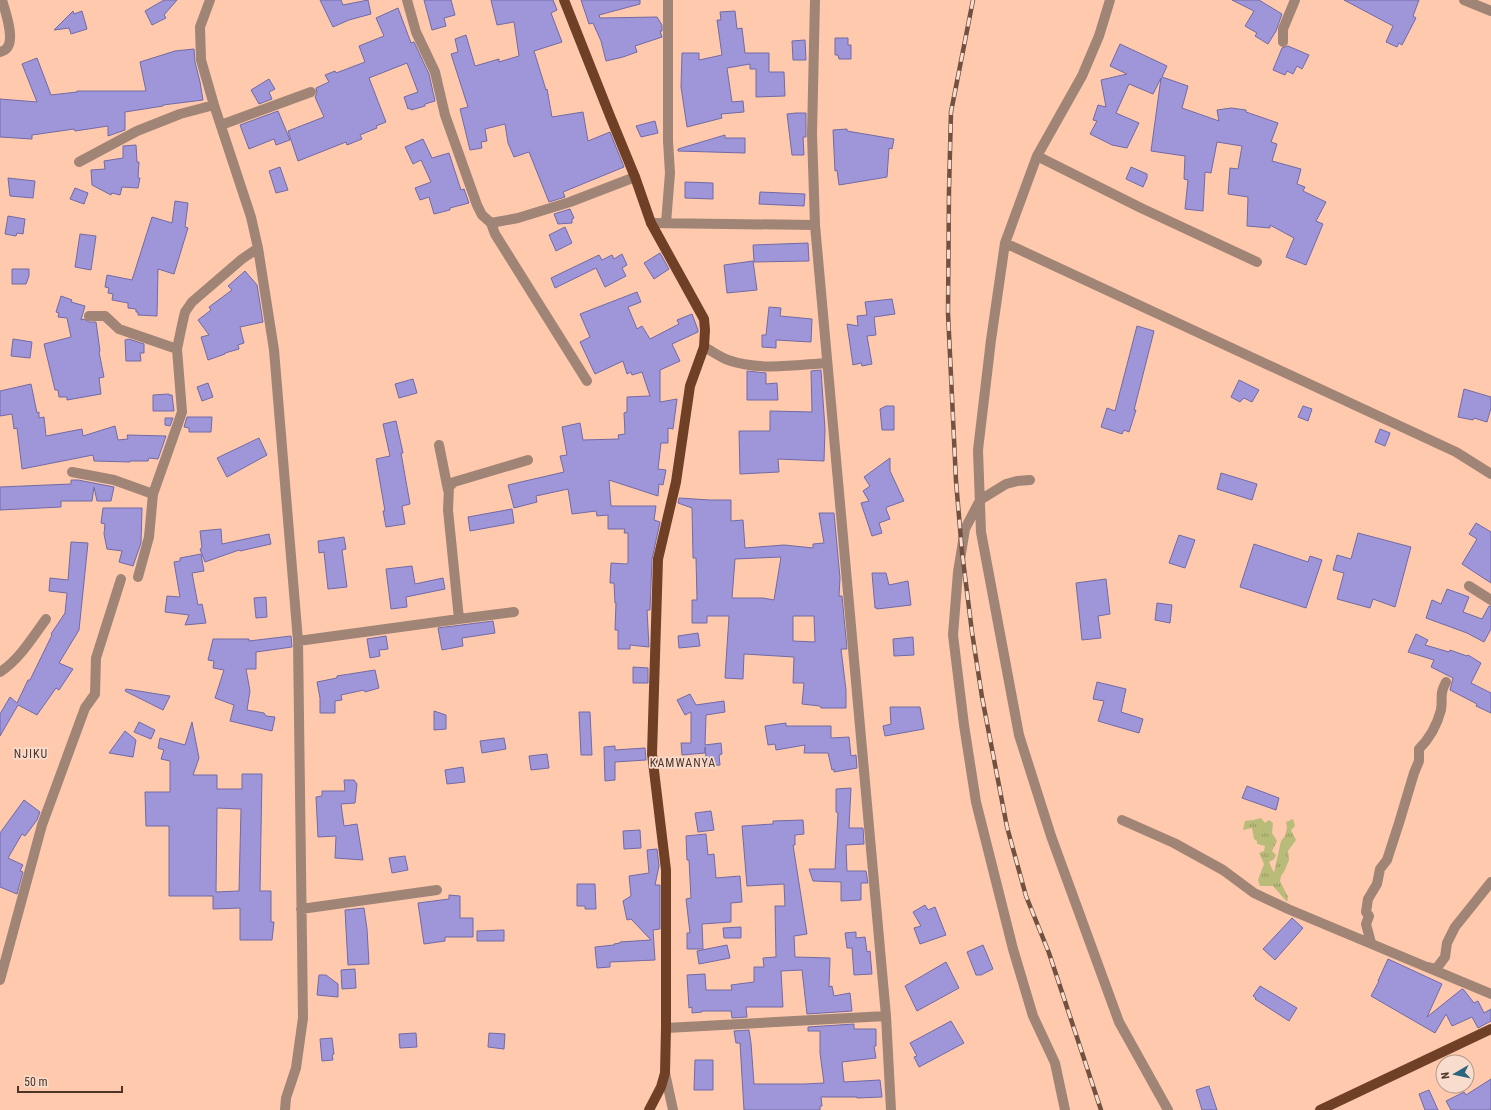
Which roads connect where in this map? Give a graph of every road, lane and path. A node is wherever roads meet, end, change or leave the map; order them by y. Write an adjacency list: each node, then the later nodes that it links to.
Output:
1 (2, 0): 12 (street)
2 (210, 0): 14 (street)
3 (407, 0): 19 (street)
4 (564, 0): 18 (main road)
5 (668, 0): 21 (street)
6 (815, 0): 22 (street)
7 (1110, 0): 16 (street)
8 (1295, 0): 11 (street)
9 (1464, 0): 10 (street)
10 (1491, 11)
11 (1283, 42)
12 (0, 52)
13 (311, 92): 15 (street)
14 (214, 105): 15 (street); 17 (street)
15 (221, 125): 24 (street)
16 (1037, 156): 23 (street); 25 (street)
17 (79, 162)
18 (635, 177): 19 (street); 20 (main road)
19 (491, 222): 30 (street)
20 (652, 223): 21 (street); 27 (main road)
21 (666, 223): 22 (street)
22 (815, 225): 29 (street)
23 (1005, 244): 34 (street); 38 (street)
24 (258, 248): 28 (street); 46 (street)
25 (1257, 262)
26 (89, 316): 28 (street)
27 (704, 347): 29 (street); 58 (main road)
28 (177, 349): 37 (street)
29 (828, 363): 57 (street)
30 (587, 381)
31 (439, 446): 36 (street)
32 (528, 460): 36 (street)
33 (72, 472): 37 (street)
34 (1491, 474)
35 (1030, 480): 38 (street)
36 (448, 490): 45 (street)
37 (153, 494): 39 (street)
38 (980, 500): 65 (street); 66 (street)
39 (138, 577)
40 (121, 579): 55 (street)
41 (1469, 586): 42 (street)
42 (1491, 600)
43 (514, 612): 45 (street)
44 (46, 619): 47 (street)
45 (459, 619): 46 (street)
46 (298, 641): 52 (street)
47 (0, 672)
48 (1446, 682): 53 (street)
49 (1122, 820): 53 (street)
50 (1491, 882): 54 (street)
51 (437, 890): 52 (street)
52 (301, 909): 61 (street)
53 (1371, 943): 54 (street)
54 (1421, 964): 56 (street)
55 (0, 980)
56 (1491, 994)
57 (886, 1016): 58 (street); 64 (street)
58 (666, 1028): 60 (main road)
59 (1491, 1029): 67 (main road)
60 (665, 1073): 62 (main road); 63 (street)
61 (286, 1110)
62 (648, 1110)
63 (673, 1110)
64 (891, 1110)
65 (1065, 1110)
66 (1168, 1110)
67 (1320, 1110)

